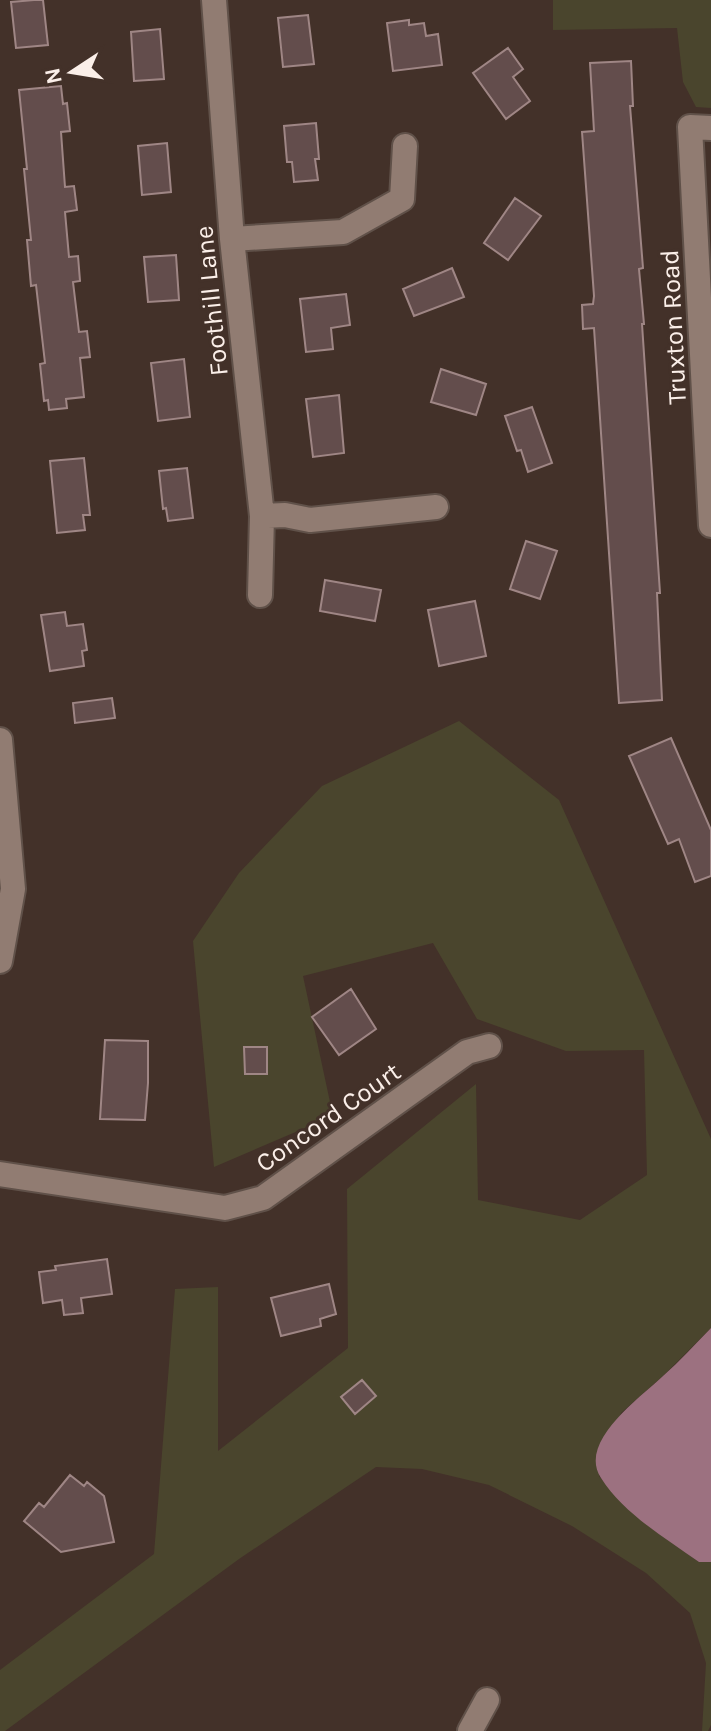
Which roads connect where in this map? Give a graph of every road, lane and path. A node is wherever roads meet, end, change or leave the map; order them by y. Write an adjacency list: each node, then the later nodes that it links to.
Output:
1 (214, 0): 4 (street, Foothill Lane)
2 (701, 127): 7 (street, Truxton Road)
3 (405, 146): 4 (street)
4 (232, 239): 6 (street, Foothill Lane)
5 (436, 507): 6 (street)
6 (262, 516): 8 (street, Foothill Lane)
7 (711, 525)
8 (260, 595)
9 (0, 740): 10 (street)
10 (0, 961)
11 (489, 1046): 12 (street, Concord Court)
12 (0, 1174)
13 (487, 1700): 14 (street)
14 (470, 1731)

